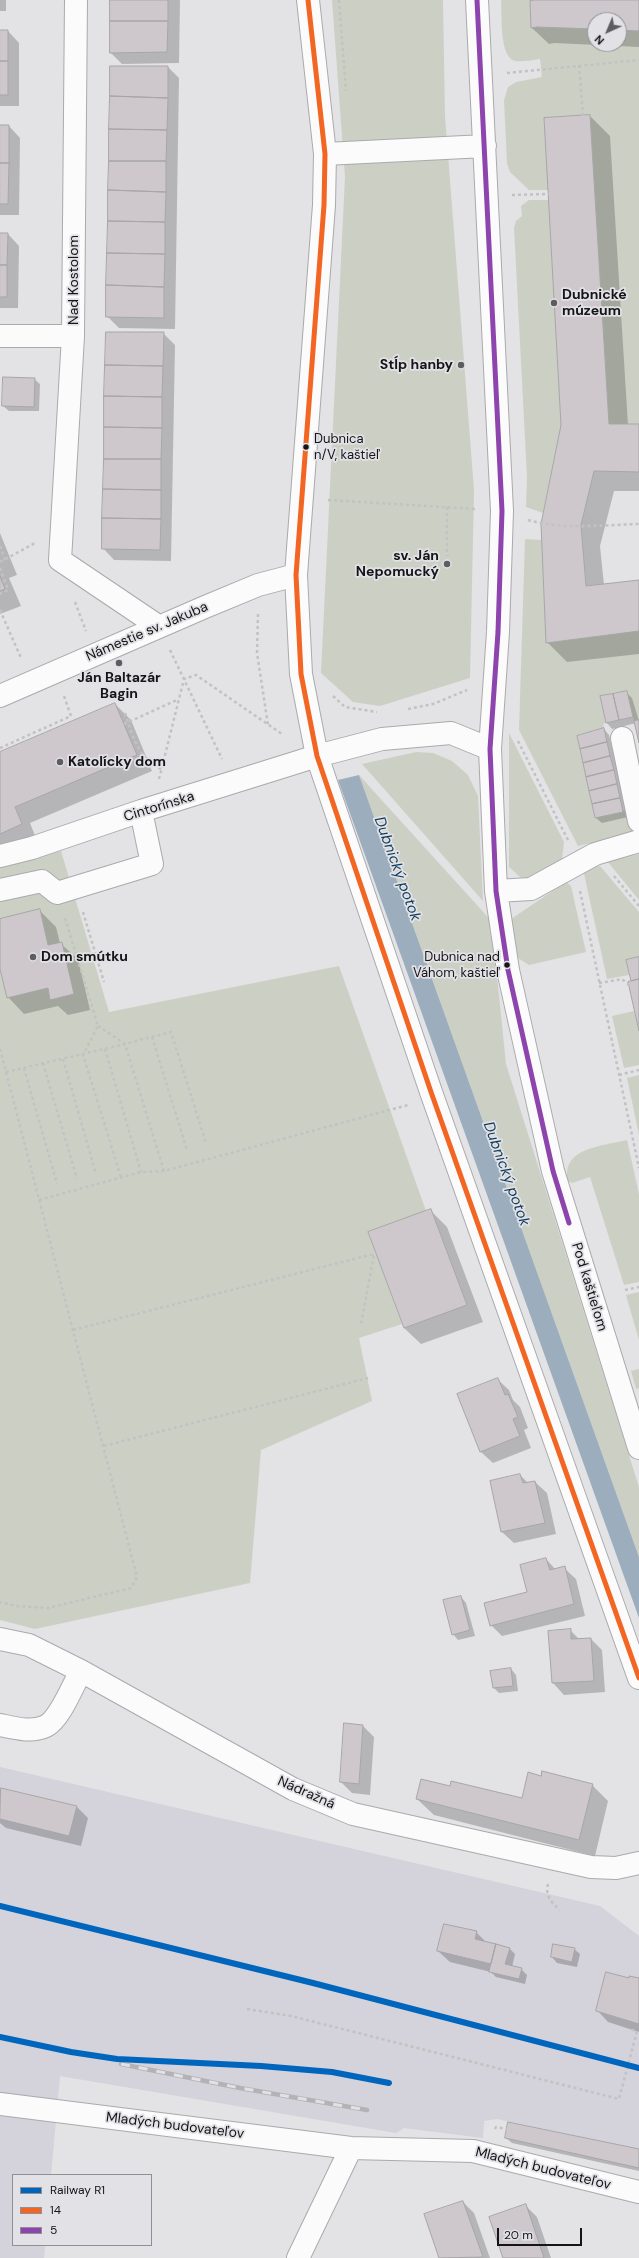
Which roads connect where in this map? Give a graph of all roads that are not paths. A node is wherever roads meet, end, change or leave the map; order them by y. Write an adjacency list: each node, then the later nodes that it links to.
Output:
1 (76, 0): 7 (street, Nad Kostolom)
2 (308, 0): 5 (street)
3 (477, 0): 4 (street)
4 (485, 146): 5 (street); 12 (street)
5 (325, 154): 8 (street)
6 (0, 336): 7 (street, Nad Kostolom)
7 (73, 336): 9 (street, Nad Kostolom)
8 (296, 575): 9 (street, Námestie sv. Jakuba); 13 (street)
9 (158, 626): 10 (street, Námestie sv. Jakuba)
10 (0, 696)
11 (622, 738): 14 (street)
12 (490, 749): 13 (street, Cintorínska); 20 (street, Pod kaštieľom)
13 (318, 756): 15 (street, Cintorínska); 24 (street)
14 (633, 766): 16 (street)
15 (141, 811): 18 (street, Cintorínska); 19 (street)
16 (639, 821)
17 (639, 841): 20 (street)
18 (0, 856)
19 (0, 890)
20 (496, 891): 21 (street, Pod kaštieľom)
21 (639, 1448)
22 (0, 1639): 23 (street, Nádražná)
23 (81, 1671): 25 (street); 26 (street, Nádražná)
24 (639, 1678)
25 (0, 1725)
26 (639, 1863)
27 (0, 2104): 28 (street, Mladých budovateľov)
28 (351, 2148): 29 (street, Mladých budovateľov); 30 (street)
29 (639, 2192)
30 (298, 2258)

